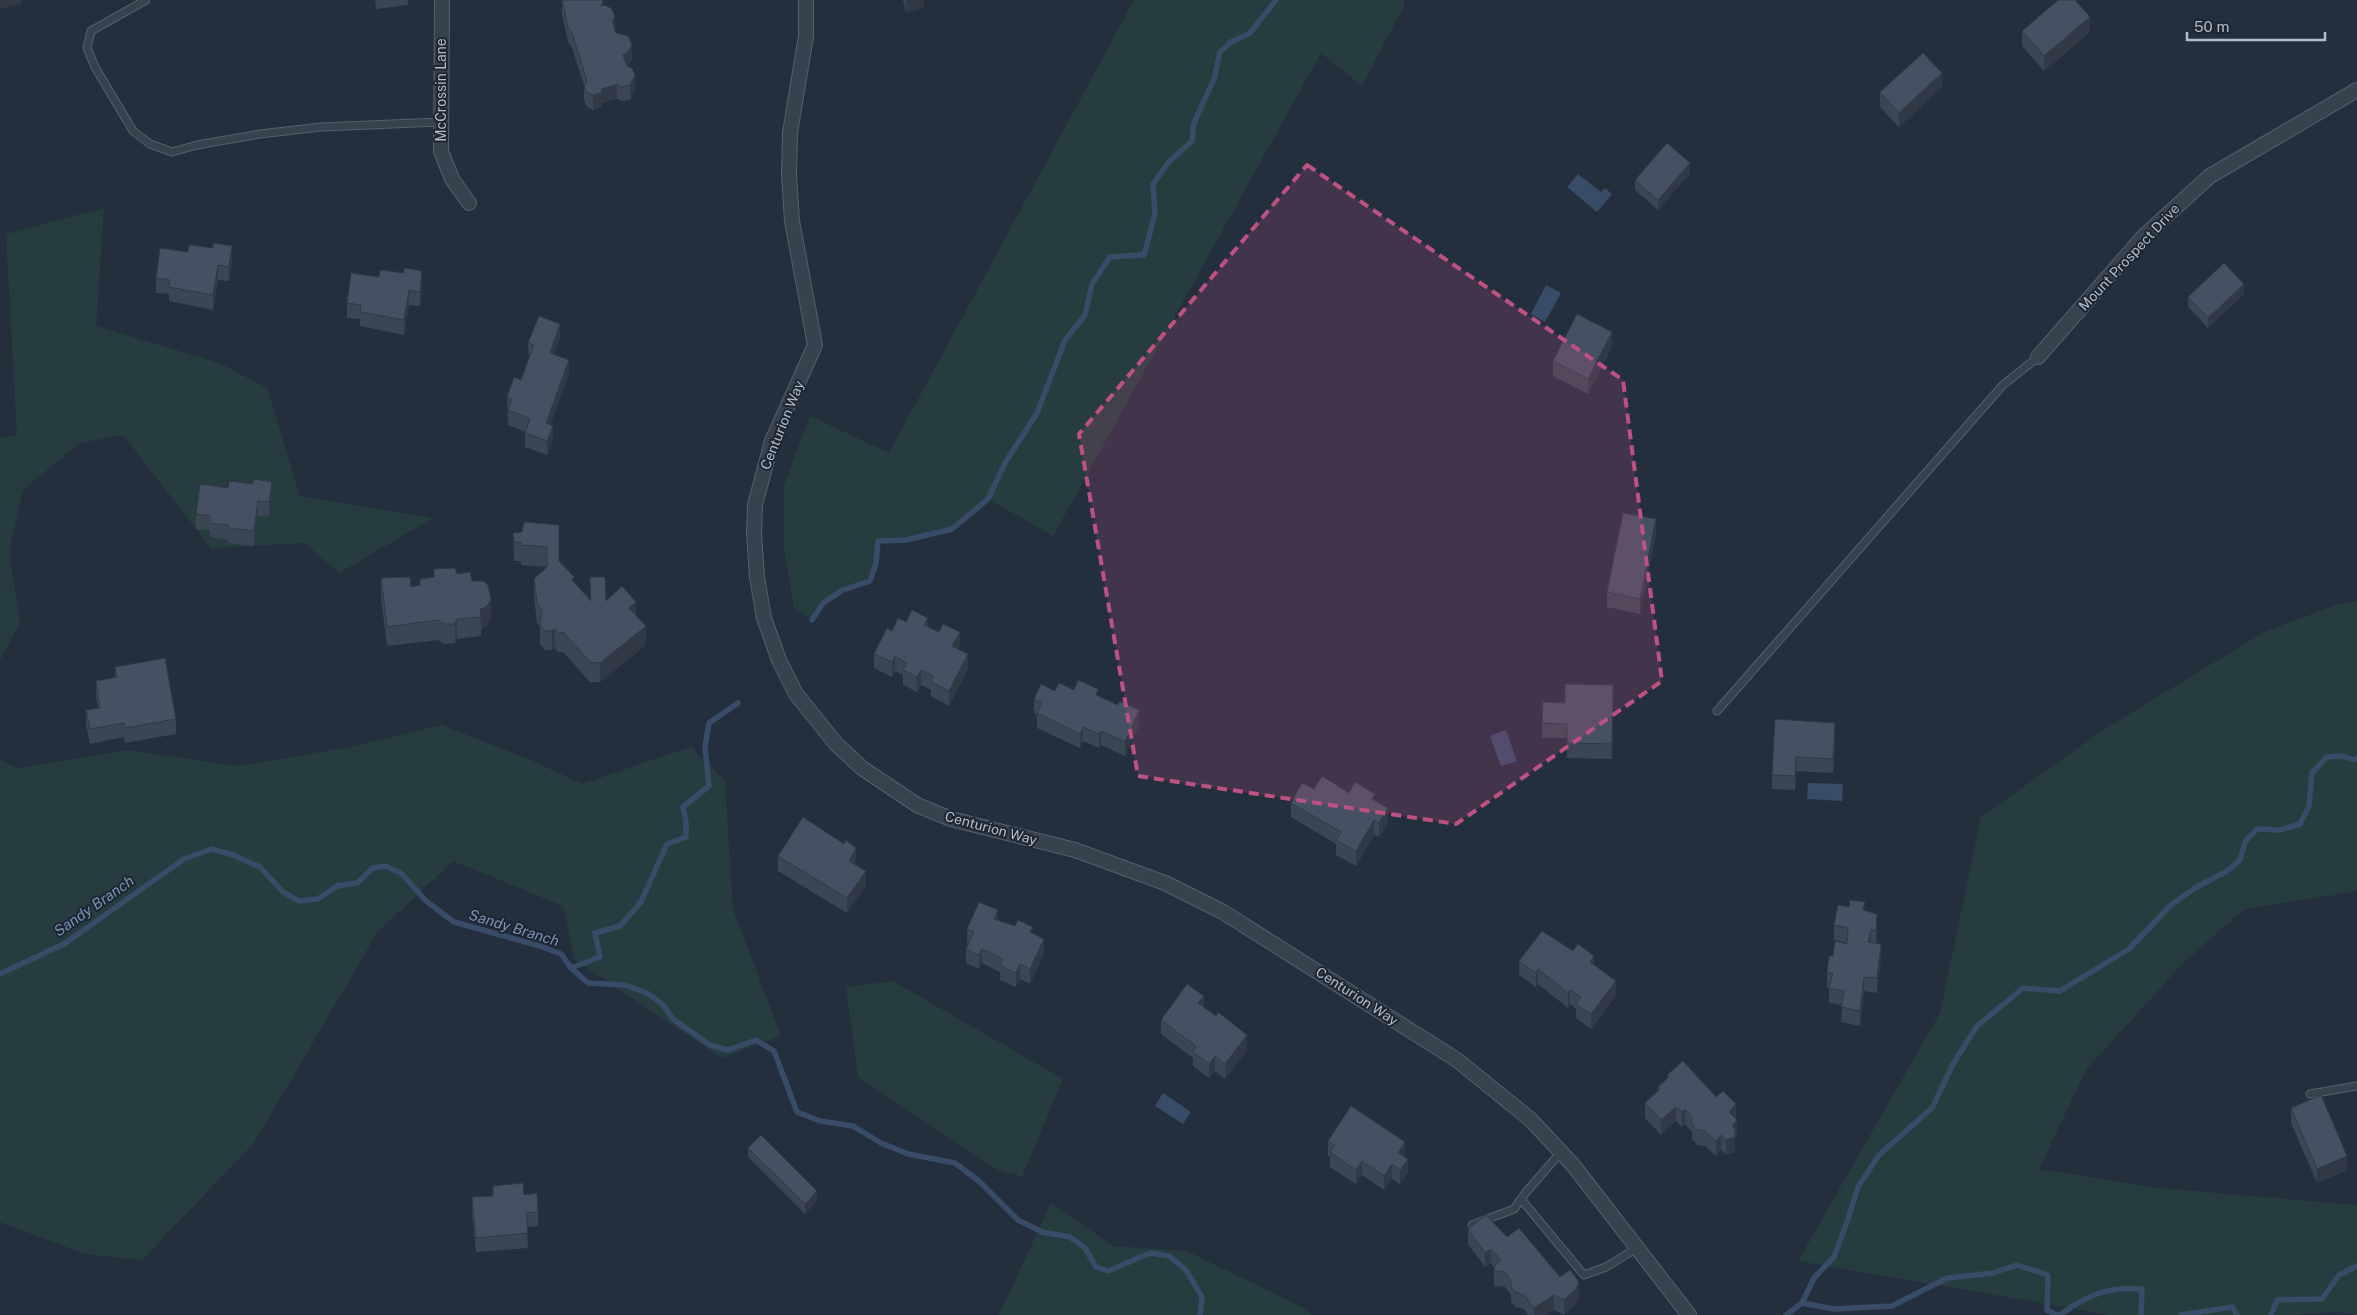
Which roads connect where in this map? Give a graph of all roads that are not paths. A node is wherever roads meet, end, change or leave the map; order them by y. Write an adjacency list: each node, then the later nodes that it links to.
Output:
1 (146, 0): 5 (lane)
2 (442, 0): 5 (street, McCrossin Lane)
3 (806, 0): 11 (street, Centurion Way)
4 (2357, 90): 7 (street, Mount Prospect Drive)
5 (440, 122): 6 (street, McCrossin Lane)
6 (469, 203)
7 (2038, 357): 8 (lane)
8 (1717, 711)
9 (2357, 1086): 10 (lane)
10 (2310, 1094)
11 (1561, 1152): 12 (lane); 14 (street, Centurion Way)
12 (1521, 1199): 13 (lane); 14 (lane)
13 (1472, 1225)
14 (1637, 1248): 15 (street, Centurion Way)
15 (1689, 1315)

